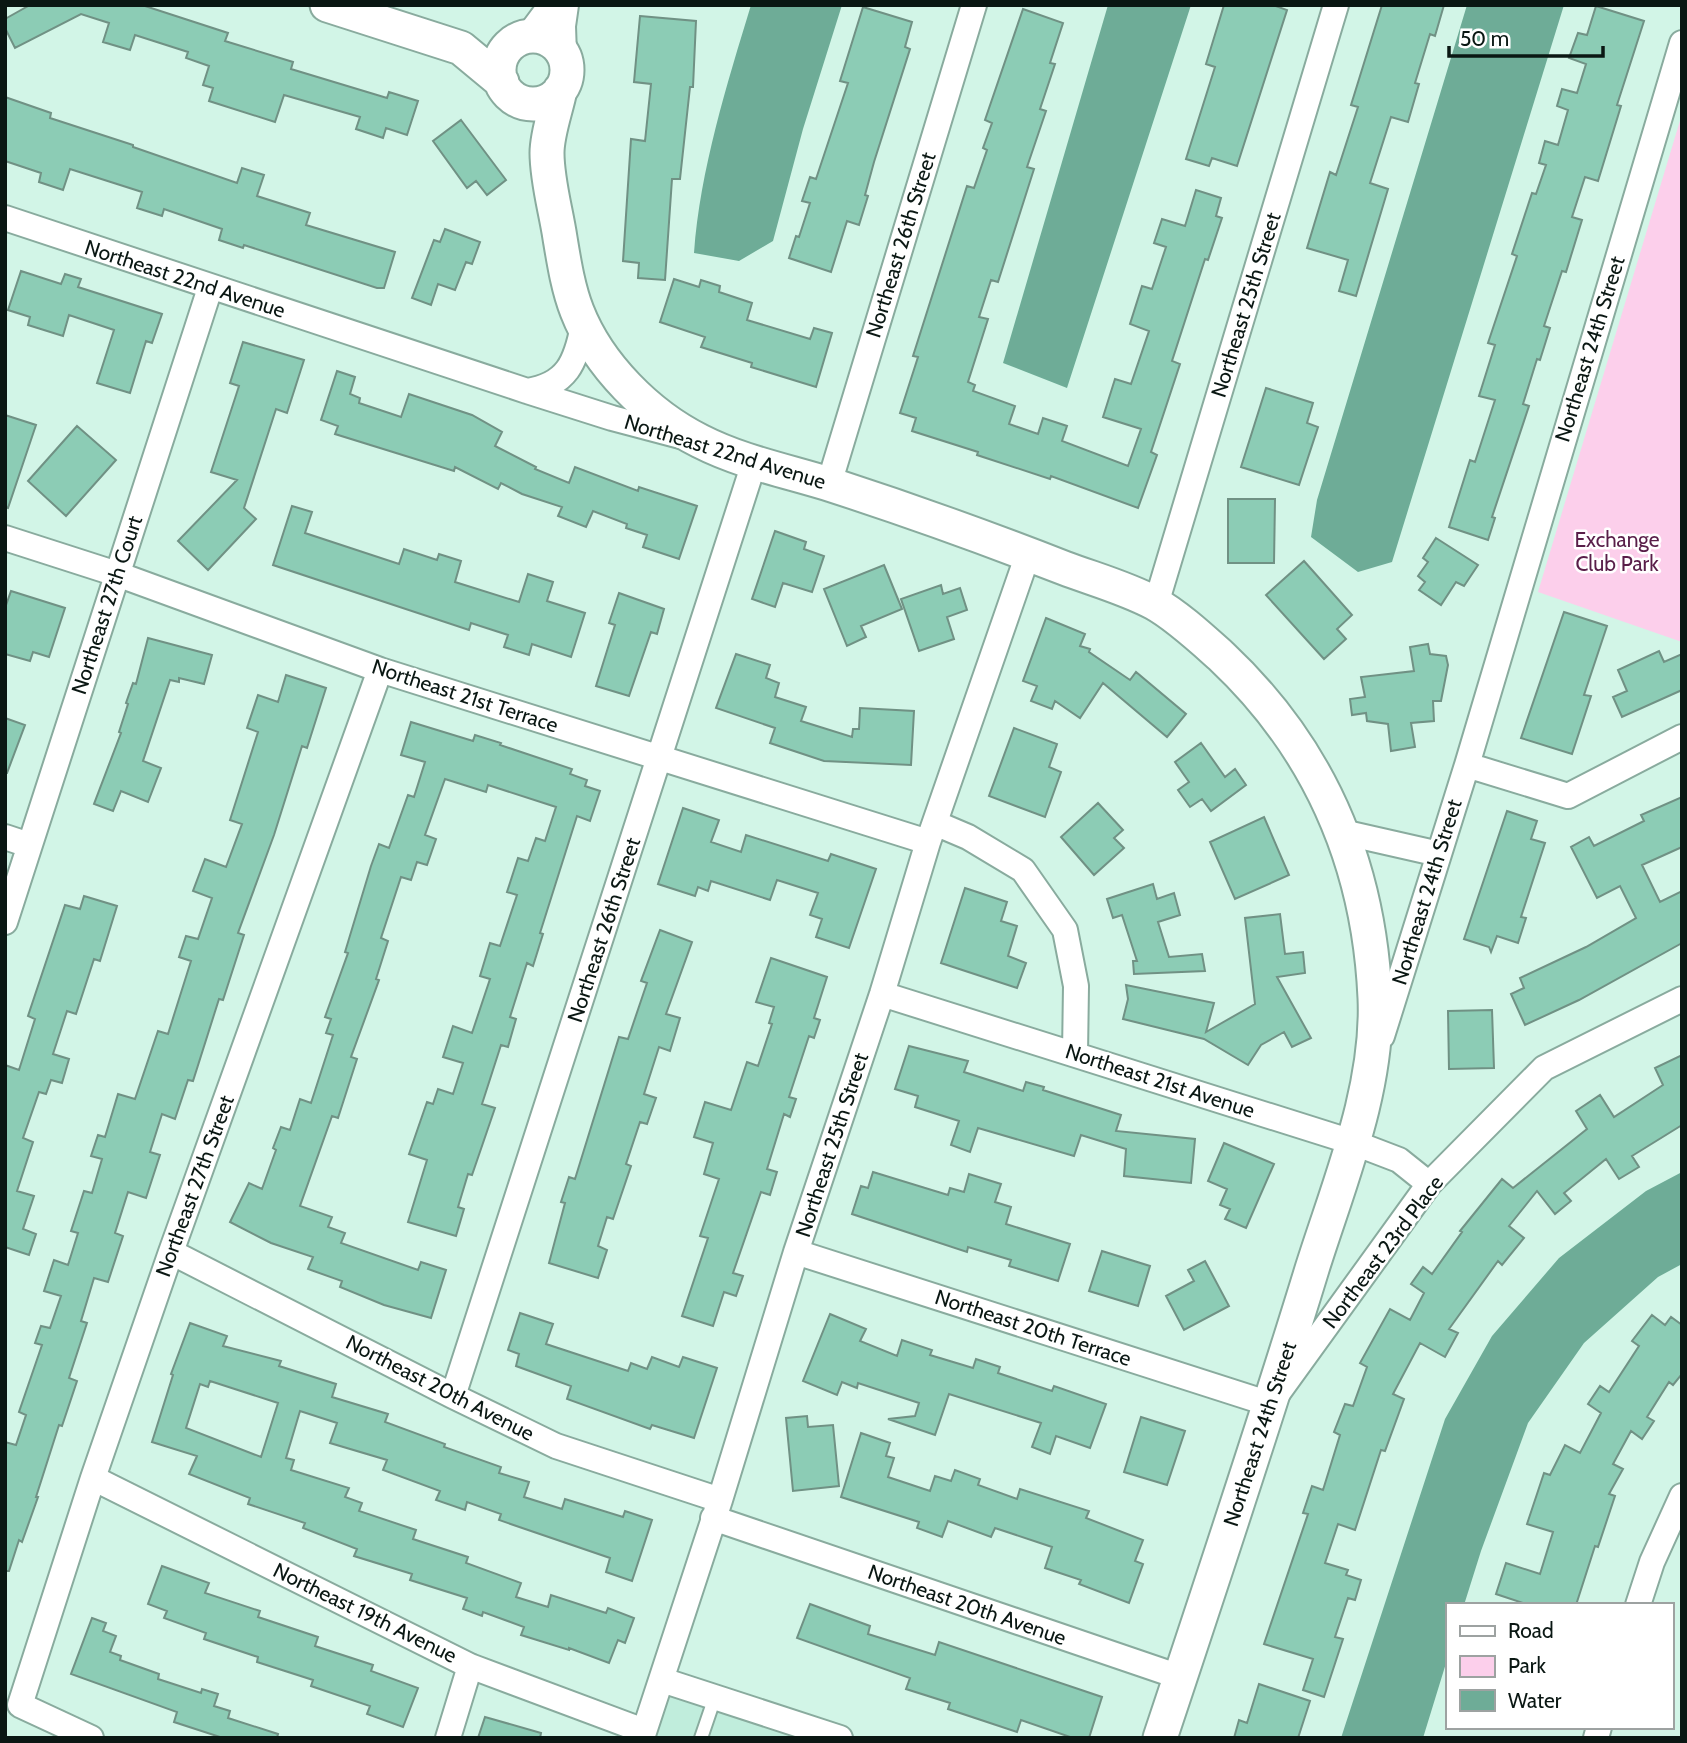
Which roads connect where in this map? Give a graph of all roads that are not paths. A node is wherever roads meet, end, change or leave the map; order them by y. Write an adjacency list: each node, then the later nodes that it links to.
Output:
1 (327, 5): 8 (street)
2 (551, 5): 6 (street)
3 (566, 5): 9 (street)
4 (974, 5): 19 (street, Northeast 26th Street)
5 (1336, 5): 23 (street, Northeast 25th Street)
6 (521, 39): 8 (street); 9 (street); 11 (street)
7 (1682, 43): 27 (street, Northeast 24th Street)
8 (461, 48): 11 (street)
9 (564, 55): 10 (street)
10 (560, 90): 11 (street); 12 (street)
11 (509, 91): 12 (street)
12 (547, 151): 15 (street)
13 (5, 218): 14 (street, Northeast 22nd Avenue)
14 (210, 288): 16 (street, Northeast 22nd Avenue); 22 (street, Northeast 27th Court)
15 (583, 326): 16 (street); 17 (street)
16 (527, 391): 17 (street, Northeast 22nd Avenue)
17 (698, 440): 18 (street, Northeast 22nd Avenue)
18 (754, 463): 19 (street, Northeast 22nd Avenue); 26 (street, Northeast 26th Street)
19 (830, 484): 21 (street, Northeast 22nd Avenue)
20 (5, 538): 22 (street, Northeast 21st Terrace)
21 (1028, 554): 23 (street, Northeast 22nd Avenue); 29 (street, Northeast 25th Street)
22 (117, 574): 24 (street, Northeast 21st Terrace); 31 (street, Northeast 27th Court)
23 (1156, 604): 28 (street, Northeast 22nd Avenue)
24 (380, 670): 26 (street, Northeast 21st Terrace); 40 (street, Northeast 27th Street)
25 (1682, 737): 27 (street)
26 (660, 757): 29 (street, Northeast 21st Terrace); 42 (street, Northeast 26th Street)
27 (1467, 765): 32 (street, Northeast 24th Street)
28 (1342, 832): 32 (street); 37 (street, Northeast 22nd Avenue)
29 (931, 833): 34 (street, Northeast 25th Street); 36 (street, Northeast 21st Terrace)
30 (5, 836): 31 (street)
31 (29, 845): 33 (street, Northeast 27th Court)
32 (1439, 855): 37 (street, Northeast 24th Street)
33 (5, 922)
34 (882, 994): 36 (street, Northeast 21st Avenue); 41 (street, Northeast 25th Street)
35 (1682, 999): 39 (street, Northeast 23rd Place)
36 (1075, 1054): 38 (street, Northeast 21st Avenue)
37 (1366, 1094): 38 (street, Northeast 24th Street)
38 (1352, 1142): 39 (street, Northeast 21st Avenue); 43 (street, Northeast 24th Street)
39 (1429, 1184): 43 (street, Northeast 23rd Place)
40 (172, 1251): 42 (street, Northeast 20th Avenue); 44 (street, Northeast 27th Street)
41 (796, 1252): 43 (street, Northeast 20th Terrace); 46 (street, Northeast 25th Street)
42 (453, 1396): 46 (street, Northeast 20th Avenue)
43 (1270, 1404): 49 (street, Northeast 24th Street)
44 (93, 1478): 48 (street, Northeast 19th Avenue); 53 (street, Northeast 27th Street)
45 (1682, 1496): 47 (street)
46 (717, 1509): 49 (street, Northeast 20th Avenue); 50 (street, Northeast 25th Street)
47 (1639, 1603)
48 (470, 1666): 52 (street, Northeast 19th Avenue); 54 (street)
49 (1180, 1677): 57 (street, Northeast 24th Street)
50 (662, 1680): 51 (street); 52 (street, Northeast 25th Street)
51 (715, 1697): 55 (lane); 56 (street)
52 (643, 1735)
53 (92, 1738)
54 (448, 1738)
55 (701, 1738)
56 (840, 1738)
57 (1160, 1738)

